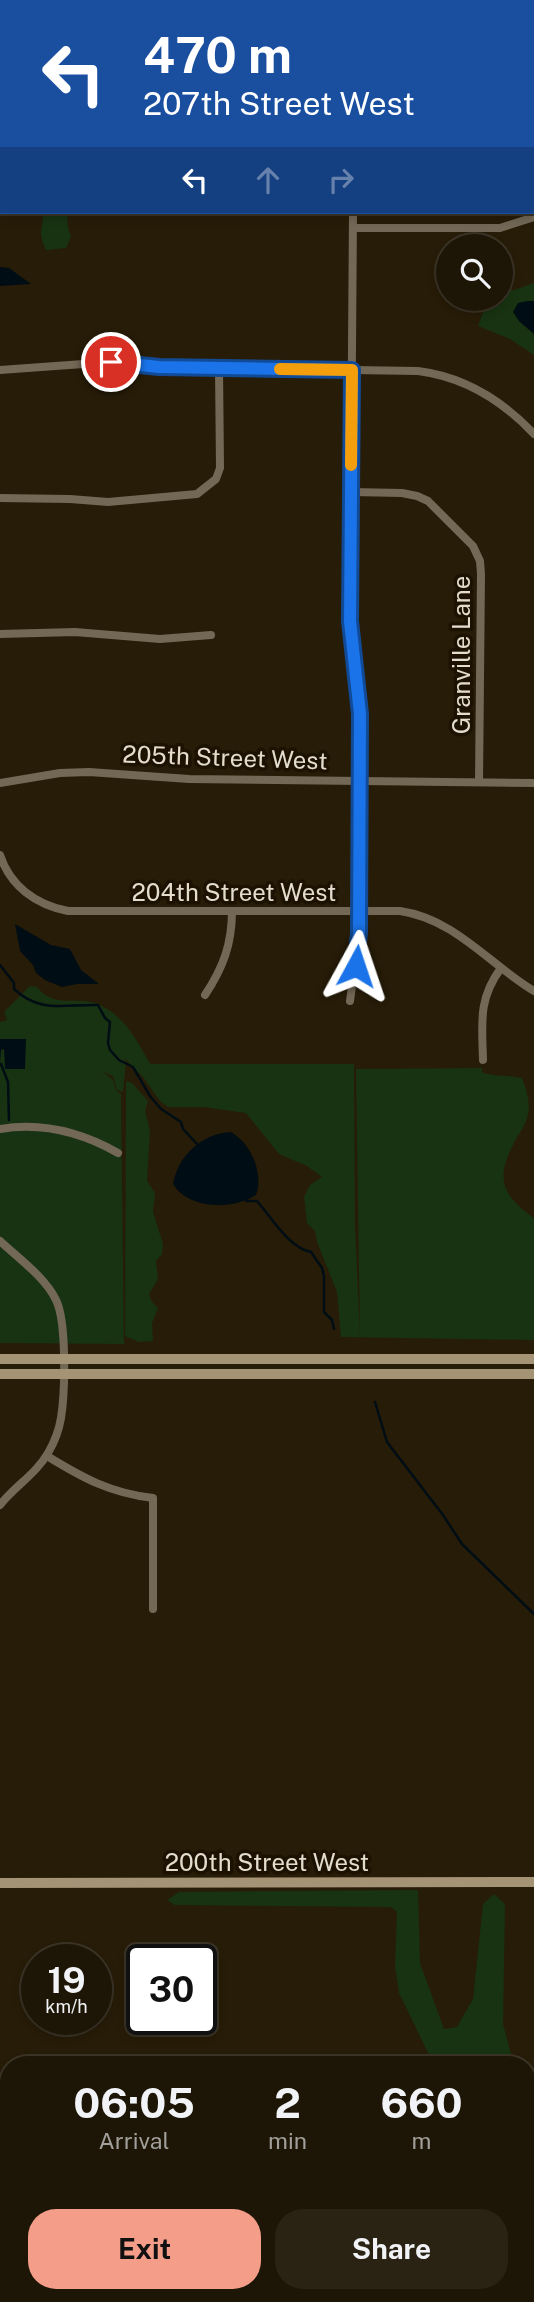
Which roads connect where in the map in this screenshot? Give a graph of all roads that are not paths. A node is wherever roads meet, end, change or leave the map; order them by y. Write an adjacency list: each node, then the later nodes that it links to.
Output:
1 (0, 88): 2 (street)
2 (0, 115)
3 (353, 214): 5 (street)
4 (534, 217): 5 (street)
5 (354, 228): 8 (street)
6 (219, 368): 7 (street); 8 (street); 11 (street)
7 (0, 370)
8 (352, 370): 9 (street); 10 (street)
9 (534, 434)
10 (351, 492): 14 (street); 15 (street, Granville Lane)
11 (0, 498)
12 (0, 634): 13 (street)
13 (211, 635)
14 (360, 780): 15 (street, 205th Street West); 16 (street, 205th Street West); 20 (street)
15 (479, 782): 17 (street, 205th Street West)
16 (0, 783)
17 (534, 783)
18 (0, 855): 19 (street, 204th Street West)
19 (232, 911): 20 (street, 204th Street West); 23 (street)
20 (359, 911): 21 (street, 204th Street West); 24 (street)
21 (501, 968): 22 (street, 204th Street West); 25 (street)
22 (534, 991)
23 (205, 995)
24 (350, 1001)
25 (483, 1060)
26 (0, 1129): 27 (street)
27 (118, 1153)
28 (0, 1241): 30 (street)
29 (0, 1359): 30 (main road)
30 (62, 1359): 31 (main road); 33 (street)
31 (534, 1359)
32 (0, 1374): 33 (main road)
33 (62, 1374): 34 (main road); 35 (street)
34 (534, 1374)
35 (47, 1456): 36 (street); 37 (street)
36 (0, 1505)
37 (153, 1609)
38 (534, 1882): 39 (main road, 200th Street West)
39 (0, 1883)

